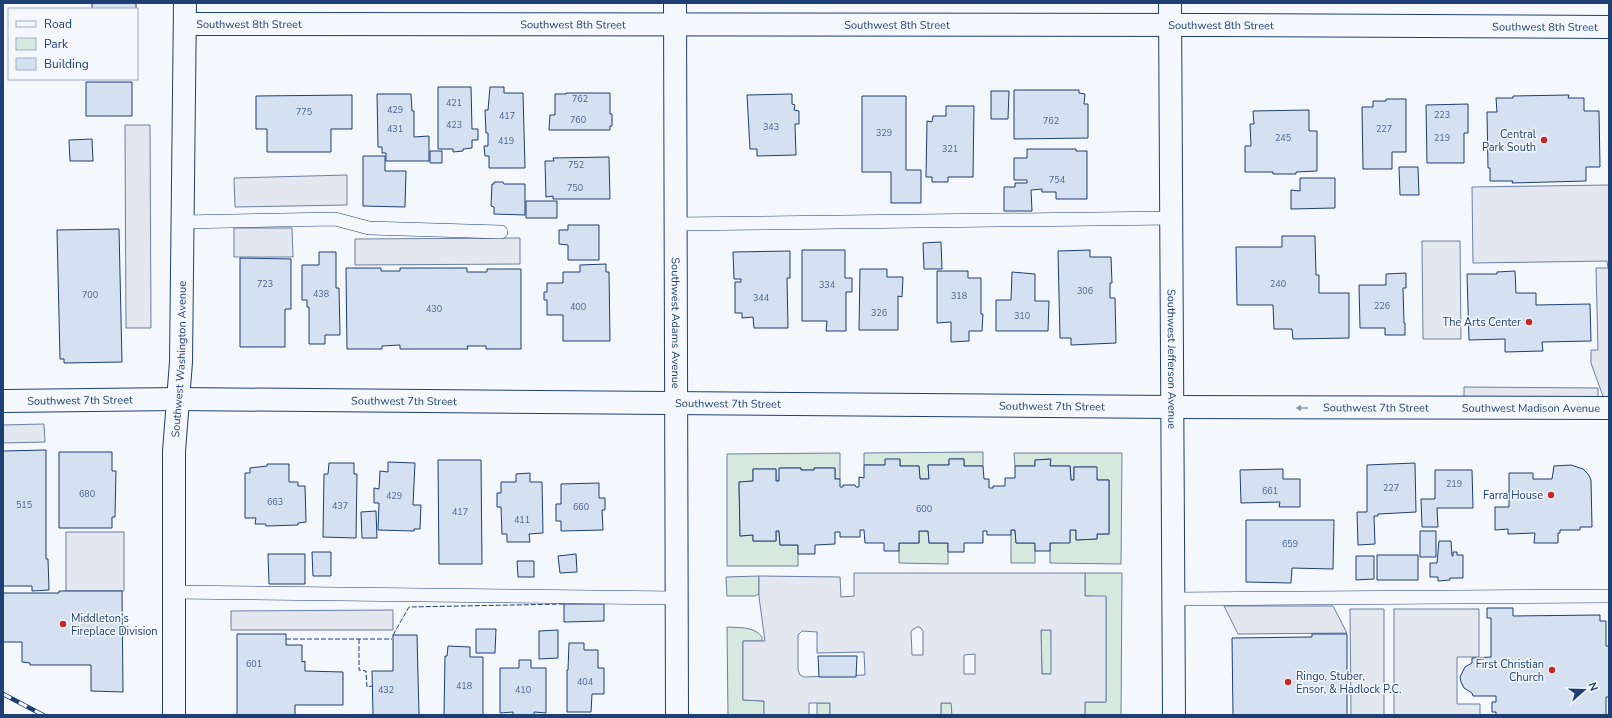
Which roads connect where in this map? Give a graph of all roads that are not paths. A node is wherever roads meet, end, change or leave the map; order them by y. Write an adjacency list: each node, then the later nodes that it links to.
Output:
1 (185, 3): 4 (street, Southwest Washington Avenue)
2 (675, 3): 5 (street, Southwest Adams Avenue)
3 (1170, 3): 6 (street, Southwest Jefferson Avenue)
4 (185, 24): 5 (street, Southwest 8th Street); 9 (street, Southwest Washington Avenue)
5 (675, 24): 6 (street, Southwest 8th Street); 10 (street, Southwest Adams Avenue)
6 (1170, 25): 7 (street, Southwest 8th Street); 8 (street, Southwest Jefferson Avenue)
7 (1609, 27)
8 (1171, 218): 10 (lane); 15 (street, Southwest Jefferson Avenue)
9 (182, 222): 11 (lane); 12 (street, Southwest Washington Avenue)
10 (676, 224): 14 (street, Southwest Adams Avenue)
11 (500, 232)
12 (178, 399): 13 (street, Southwest 7th Street); 14 (street, Southwest 7th Street); 18 (street, Southwest Washington Avenue)
13 (3, 401)
14 (676, 403): 15 (street, Southwest 7th Street); 20 (street, Southwest Adams Avenue)
15 (1172, 407): 16 (street, Southwest 7th Street, one-way to 15); 21 (street, Southwest Jefferson Avenue)
16 (1453, 408): 17 (street, Southwest Madison Avenue)
17 (1609, 408)
18 (174, 592): 20 (lane); 22 (street, Southwest Washington Avenue)
19 (1609, 596): 21 (lane)
20 (676, 598): 23 (street, Southwest Adams Avenue)
21 (1173, 599): 24 (street, Southwest Jefferson Avenue)
22 (174, 715)
23 (677, 715)
24 (1174, 715)

